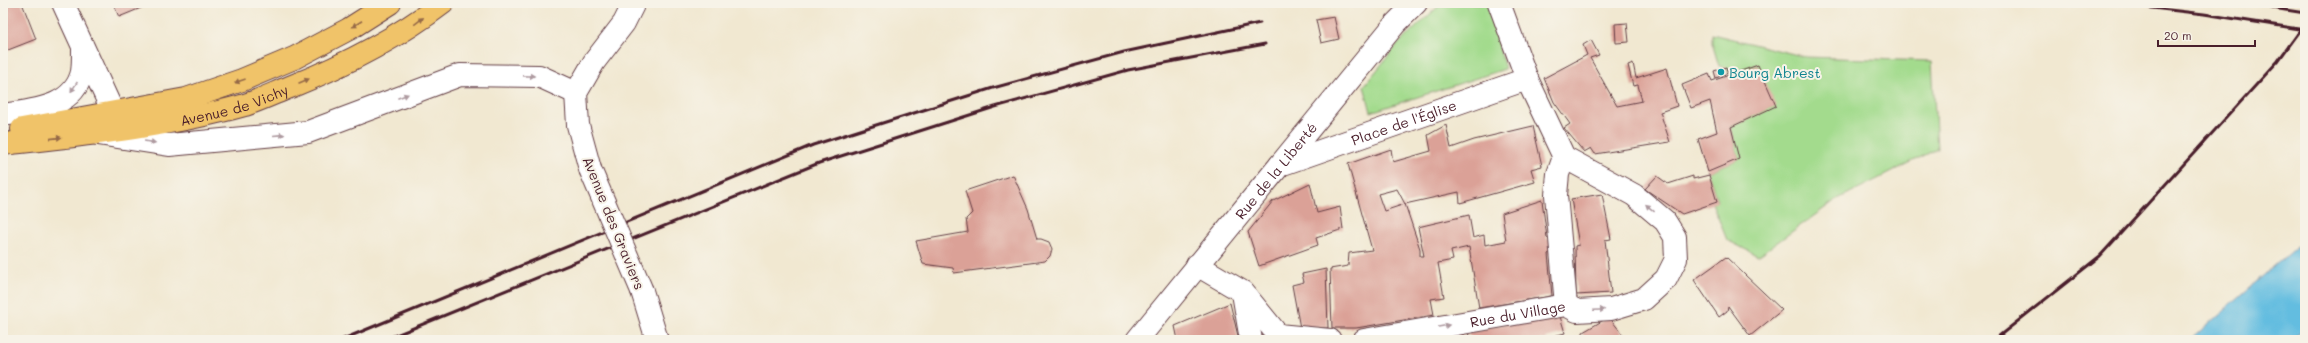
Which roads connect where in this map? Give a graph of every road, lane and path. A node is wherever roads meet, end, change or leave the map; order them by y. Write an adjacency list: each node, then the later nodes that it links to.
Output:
1 (64, 3): 9 (street)
2 (390, 3): 12 (main road, Avenue de Vichy, one-way to 12)
3 (443, 3): 15 (main road, Avenue de Vichy, one-way to 3)
4 (634, 3): 8 (street)
5 (649, 3): 8 (street)
6 (1416, 3): 18 (street, Rue de la Liberté)
7 (1499, 3): 10 (street)
8 (624, 23): 11 (street)
9 (83, 50): 12 (street); 13 (street, one-way to 13)
10 (1527, 79): 17 (street); 18 (street, Place de l'Église)
11 (576, 94): 15 (street, one-way to 11); 22 (street, Avenue des Graviers, bridge)
12 (113, 112): 14 (main road, Avenue de Vichy); 15 (street)
13 (3, 115)
14 (3, 132)
15 (98, 134): 16 (main road, Avenue de Vichy, one-way to 15)
16 (3, 144)
17 (1564, 157): 21 (street); 21 (street, Rue du Village, one-way to 17)
18 (1280, 165): 19 (street, Rue de la Liberté)
19 (1197, 265): 20 (street); 23 (street, Rue de la Liberté)
20 (1243, 292): 24 (street); 25 (street)
21 (1566, 305): 26 (street, Rue du Village, one-way to 21)
22 (657, 340)
23 (1137, 340)
24 (1251, 340)
25 (1330, 340)
26 (1364, 340)

